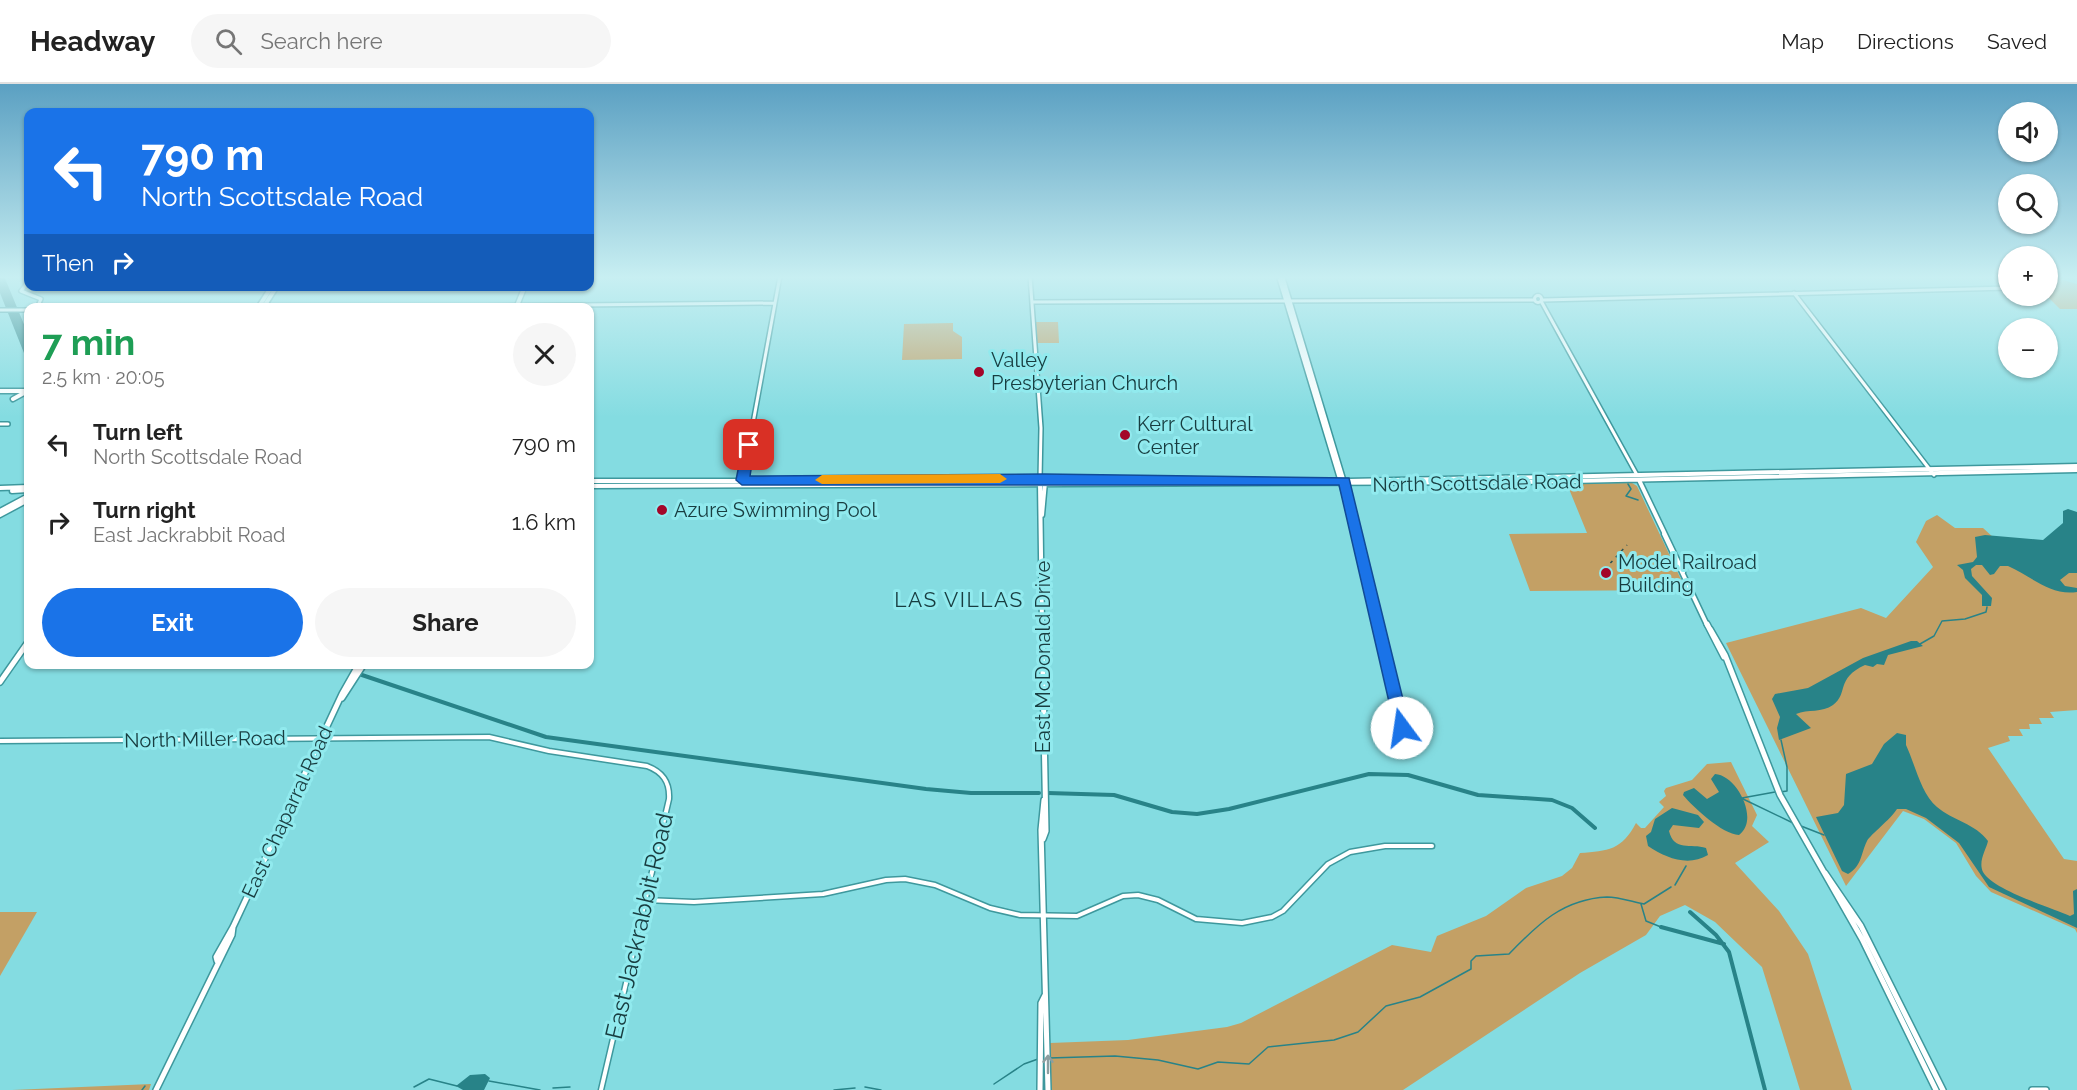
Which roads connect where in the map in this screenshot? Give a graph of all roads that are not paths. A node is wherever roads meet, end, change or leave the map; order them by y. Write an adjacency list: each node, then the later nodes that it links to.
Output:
1 (771, 323): 28 (street)
2 (1032, 323): 23 (street, East McDonald Drive)
3 (1294, 323): 29 (main road)
4 (1553, 323): 20 (street)
5 (1817, 323): 16 (street)
6 (8, 385): 7 (main road)
7 (0, 392): 8 (main road)
8 (24, 393)
9 (24, 394): 10 (main road)
10 (13, 399)
11 (0, 424): 12 (street)
12 (8, 424)
13 (2077, 468): 16 (main road, North Scottsdale Road)
14 (1810, 472): 15 (main road, North Scottsdale Road); 16 (main road, North Scottsdale Road); 18 (main road)
15 (1759, 473): 18 (main road); 20 (main road, North Scottsdale Road)
16 (1933, 473): 18 (main road, North Scottsdale Road)
17 (1570, 477): 19 (main road, North Scottsdale Road); 20 (main road, North Scottsdale Road); 26 (main road)
18 (1787, 477): 20 (main road, North Scottsdale Road)
19 (1516, 478): 22 (main road, North Scottsdale Road); 26 (main road)
20 (1638, 478): 26 (main road, North Scottsdale Road); 44 (main road)
21 (1428, 479): 22 (main road, North Scottsdale Road); 25 (main road, North Scottsdale Road); 30 (main road)
22 (1471, 479): 30 (main road)
23 (1042, 480): 28 (main road, North Scottsdale Road); 29 (main road, North Scottsdale Road); 46 (main road, East McDonald Drive)
24 (594, 481): 27 (main road, North Scottsdale Road)
25 (1403, 482): 29 (main road, North Scottsdale Road); 30 (main road, North Scottsdale Road)
26 (1543, 482): 30 (main road, North Scottsdale Road)
27 (664, 483): 28 (main road, North Scottsdale Road); 31 (main road, North Scottsdale Road)
28 (742, 483)
29 (1343, 483): 39 (main road)
30 (1446, 483)
31 (594, 486)
32 (0, 489): 33 (main road)
33 (24, 489)
34 (24, 500): 35 (main road)
35 (0, 513)
36 (24, 648): 38 (main road)
37 (359, 669): 40 (main road, East Chaparral Road)
38 (0, 682)
39 (1402, 728)
40 (322, 737): 41 (street, North Miller Road); 42 (street, North Miller Road); 50 (main road, East Chaparral Road)
41 (0, 741)
42 (653, 768): 45 (street, East Jackrabbit Road)
43 (1432, 846): 46 (street)
44 (1825, 873): 52 (main road); 53 (main road)
45 (645, 900): 46 (street); 51 (street, East Jackrabbit Road)
46 (1044, 915): 47 (main road, East McDonald Drive)
47 (1045, 995): 48 (main road, East McDonald Drive, one-way to 47); 49 (main road, East McDonald Drive)
48 (1048, 1086)
49 (1040, 1087)
50 (156, 1090)
51 (601, 1090)
52 (1936, 1090)
53 (1943, 1090)
54 (2032, 1090): 55 (main road)
55 (2046, 1090)

